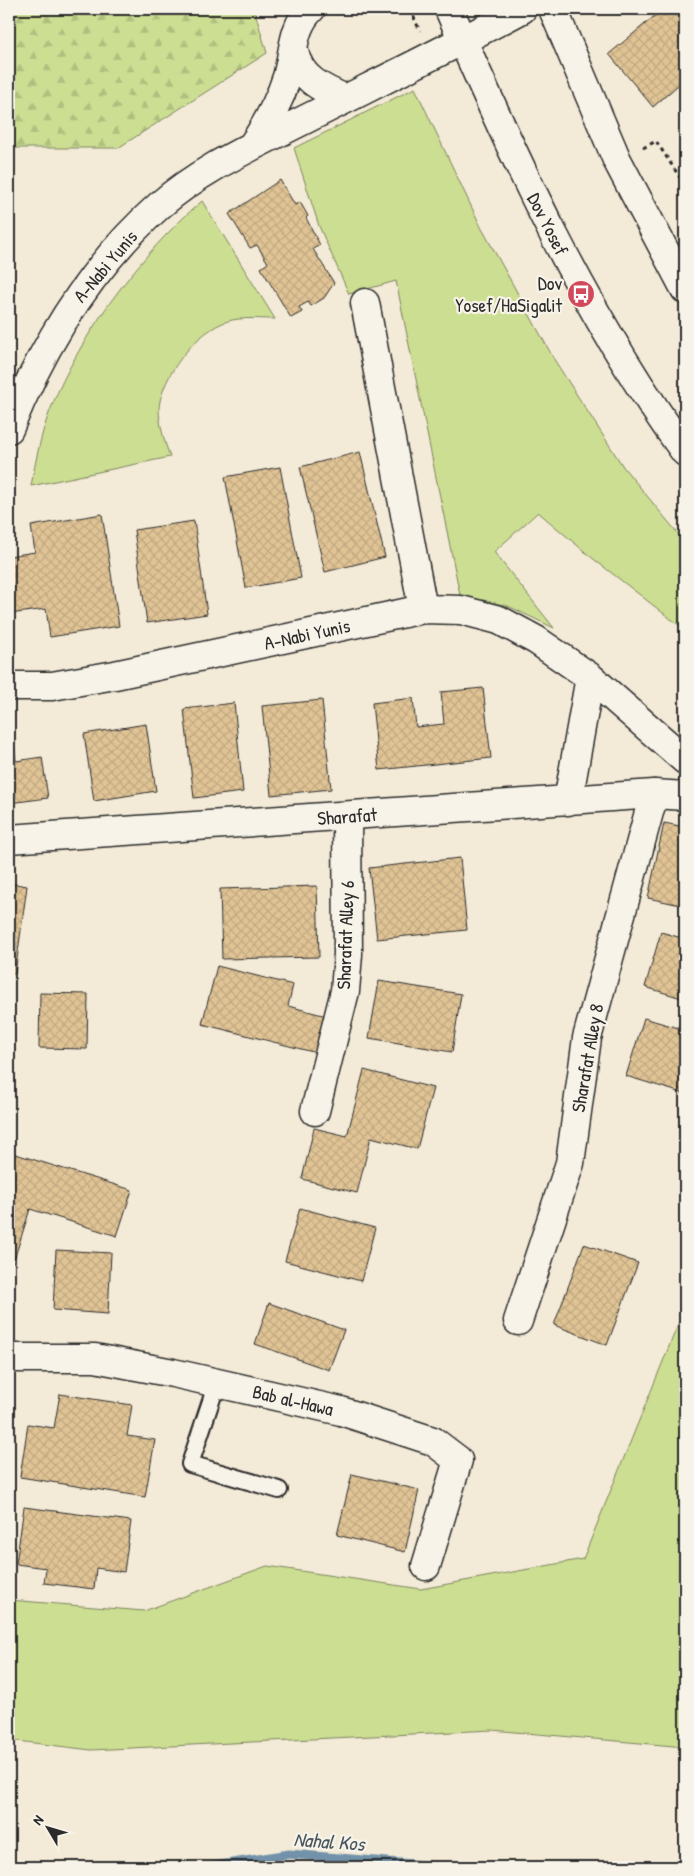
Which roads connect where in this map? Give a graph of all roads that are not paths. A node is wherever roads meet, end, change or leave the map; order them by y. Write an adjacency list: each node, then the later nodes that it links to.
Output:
1 (311, 9): 6 (street, A-Nabi Yunis)
2 (449, 9): 5 (street, Dov Yosef)
3 (522, 9): 5 (street, A-Nabi Yunis)
4 (553, 9): 9 (street)
5 (463, 40): 7 (street, A-Nabi Yunis); 12 (street, Dov Yosef)
6 (294, 51): 7 (street); 8 (street, A-Nabi Yunis)
7 (346, 99): 8 (street, A-Nabi Yunis)
8 (251, 147): 11 (street, A-Nabi Yunis)
9 (685, 289)
10 (365, 303): 13 (street)
11 (9, 429)
12 (685, 452)
13 (423, 609): 14 (street, A-Nabi Yunis); 15 (street, A-Nabi Yunis)
14 (590, 677): 16 (street, A-Nabi Yunis); 19 (street)
15 (9, 686)
16 (685, 760)
17 (654, 794): 18 (street, Sharafat); 19 (street, Sharafat); 23 (street, Sharafat Alley 8)
18 (685, 796)
19 (568, 800): 20 (street, Sharafat)
20 (347, 816): 21 (street, Sharafat); 22 (street, Sharafat Alley 6)
21 (9, 839)
22 (314, 1111)
23 (518, 1321)
24 (9, 1358): 25 (street, Bab al-Hawa)
25 (217, 1383): 26 (lane); 27 (street, Bab al-Hawa)
26 (279, 1490)
27 (426, 1566)

